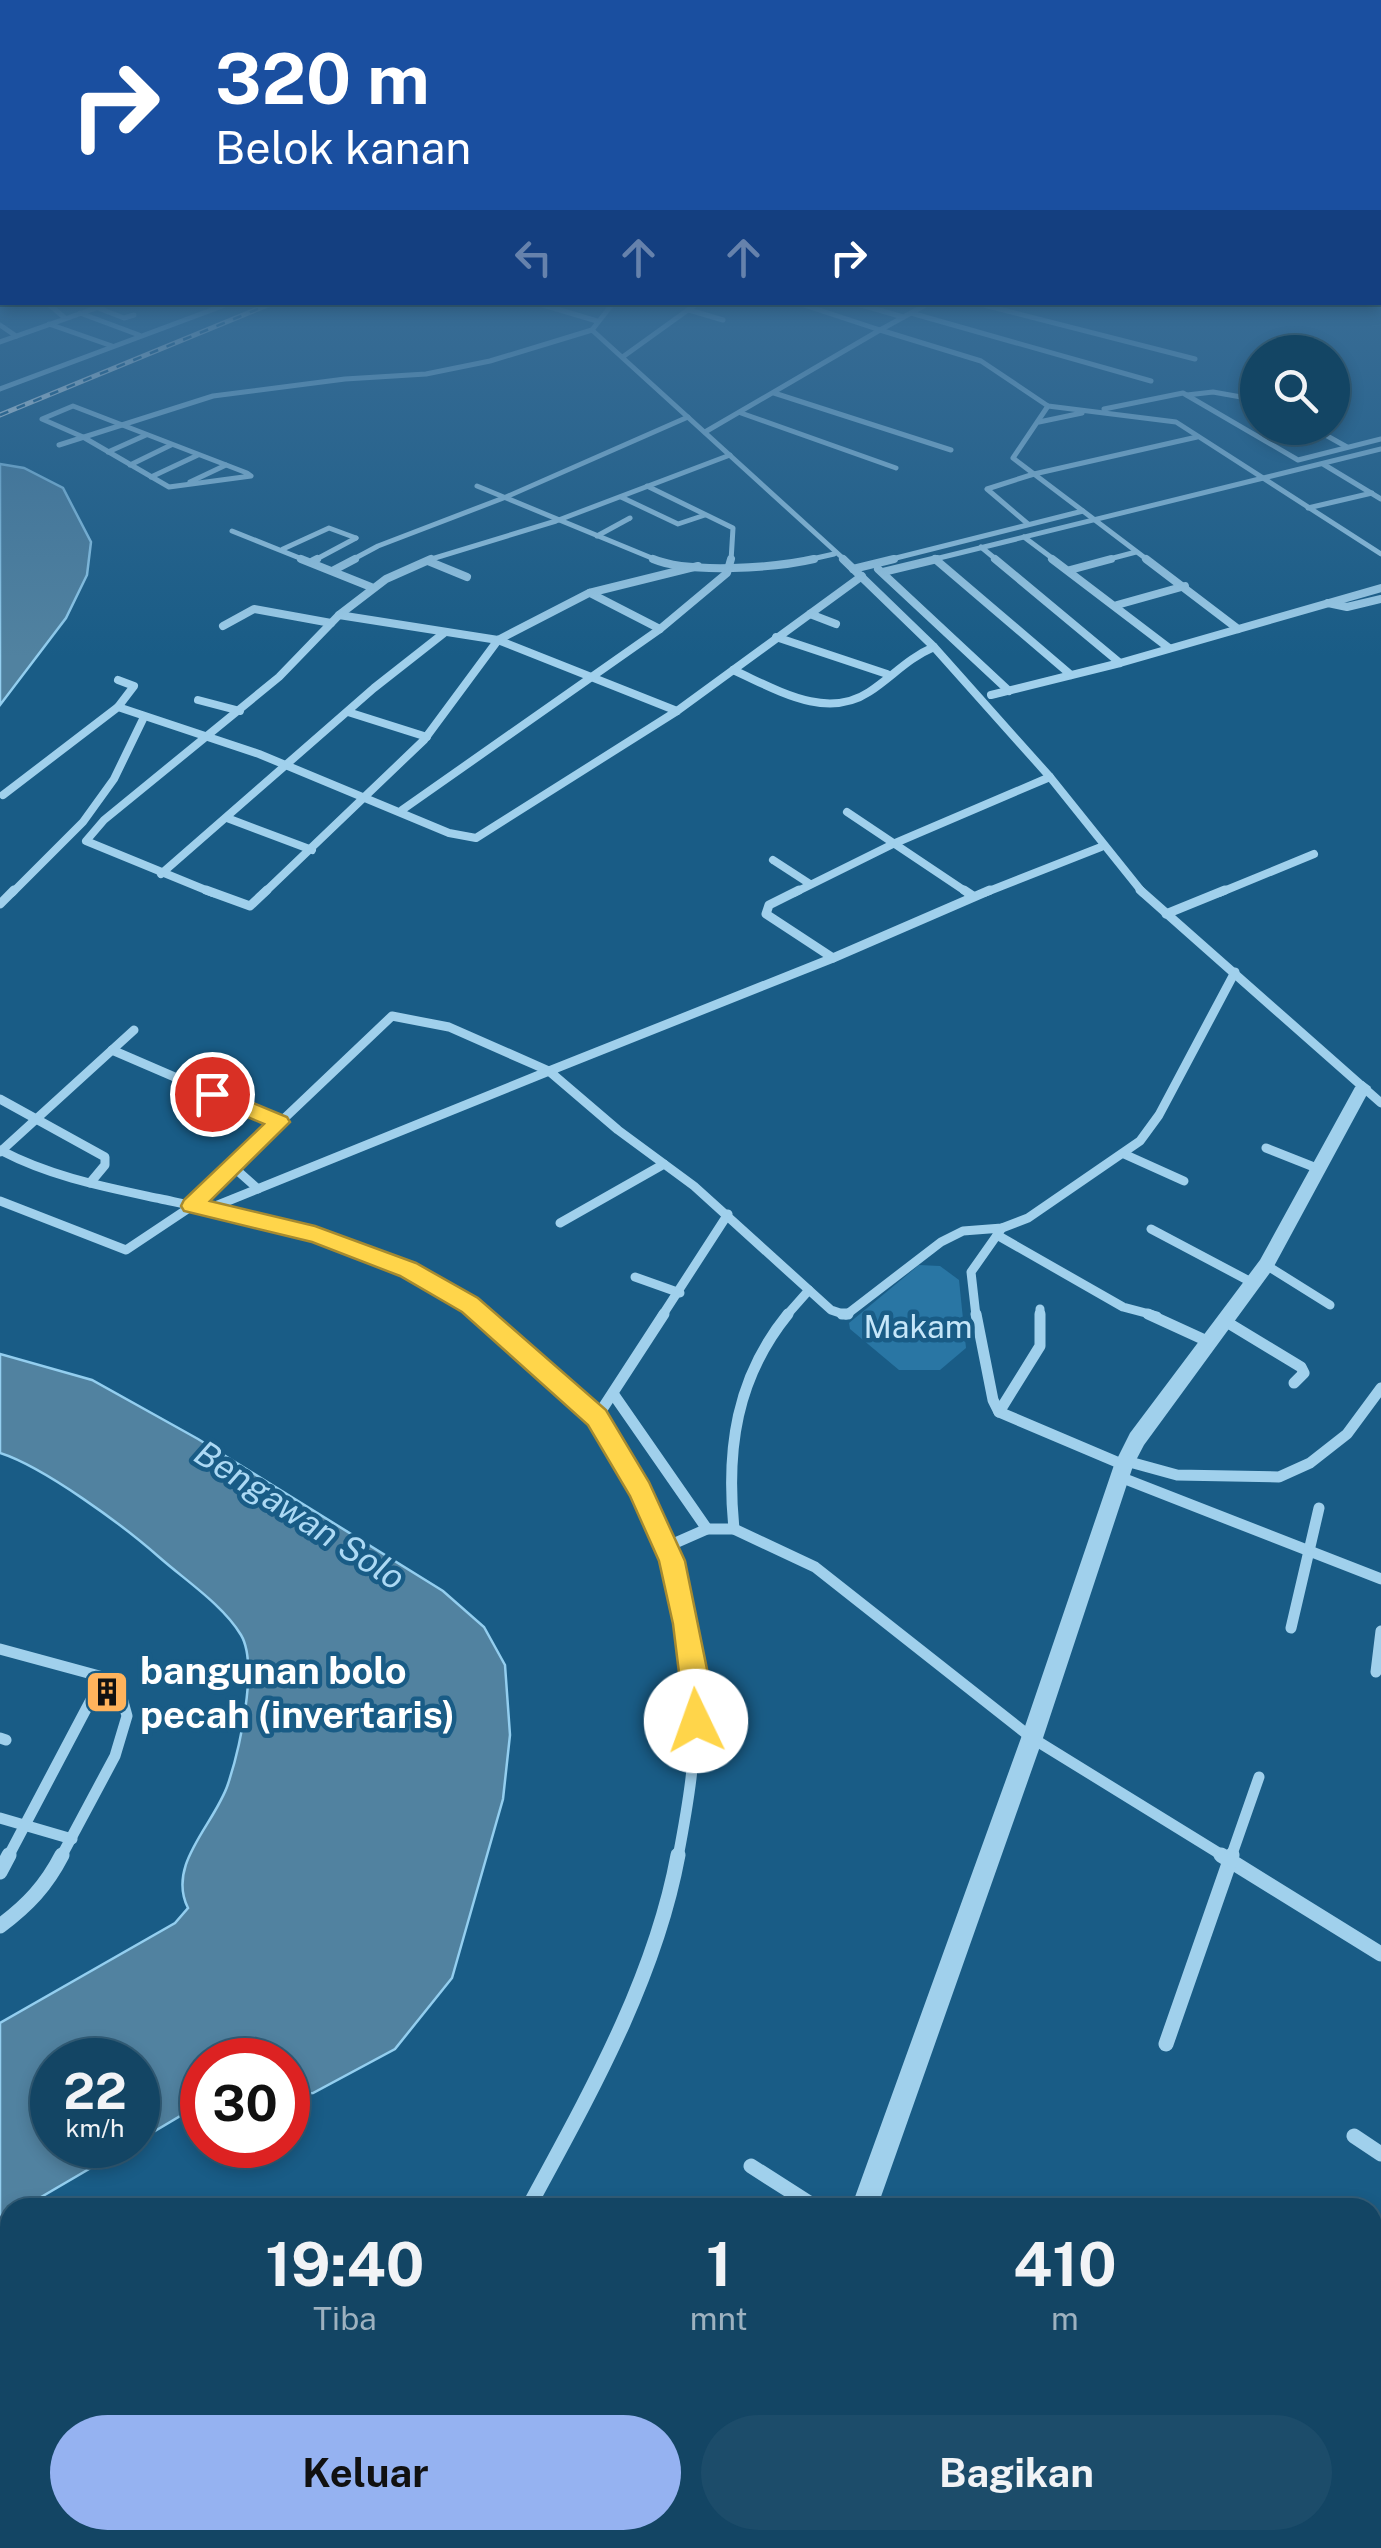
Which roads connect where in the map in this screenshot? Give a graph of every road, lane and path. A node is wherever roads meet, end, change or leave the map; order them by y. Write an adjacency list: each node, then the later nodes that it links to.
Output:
1 (46, 420): 17 (street)
2 (107, 420): 13 (street)
3 (135, 420): 13 (street)
4 (684, 420): 44 (street)
5 (690, 420): 14 (street)
6 (728, 420): 14 (street)
7 (760, 420): 36 (street)
8 (856, 420): 25 (street)
9 (1049, 420): 12 (street)
10 (1171, 420): 16 (street)
11 (1230, 420): 30 (street)
12 (1039, 422): 37 (street)
13 (120, 425): 15 (street); 17 (street)
14 (705, 432): 29 (street)
15 (146, 435): 19 (street); 26 (street)
16 (1197, 436): 37 (street); 39 (street)
17 (83, 437): 20 (street); 26 (street)
18 (1381, 439): 23 (street)
19 (171, 444): 27 (street); 33 (street)
20 (59, 445)
21 (1343, 445): 23 (street)
22 (208, 447): 27 (street)
23 (1348, 448): 30 (street)
24 (1381, 449): 28 (street)
25 (951, 450)
26 (108, 452): 33 (street)
27 (196, 454): 34 (street); 38 (street)
28 (1364, 454): 31 (street); 32 (street)
29 (730, 455): 41 (street); 62 (street)
30 (1298, 460): 35 (street)
31 (1323, 464): 35 (street); 43 (street)
32 (1381, 464)
33 (130, 465): 38 (street)
34 (226, 465): 42 (street); 42 (street)
35 (1308, 467): 39 (street)
36 (896, 468)
37 (1034, 474): 49 (street); 55 (street)
38 (151, 477): 42 (street)
39 (1259, 478): 48 (street); 54 (street)
40 (478, 486): 44 (street)
41 (646, 486): 45 (street); 47 (street)
42 (180, 487)
43 (1372, 494): 46 (street); 48 (street)
44 (506, 497): 53 (street); 71 (street)
45 (621, 497): 52 (street); 53 (street)
46 (1381, 499)
47 (691, 508): 50 (street); 52 (street)
48 (1308, 508): 63 (street)
49 (1083, 511): 54 (street); 55 (street)
50 (706, 514): 52 (street); 69 (street)
51 (630, 518): 57 (street)
52 (666, 518)
53 (560, 519): 57 (street); 65 (street)
54 (1094, 519): 58 (street); 61 (street)
55 (1028, 524): 67 (street)
56 (232, 531): 60 (street)
57 (597, 536): 68 (street)
58 (1024, 537): 59 (street); 72 (street)
59 (981, 547): 64 (street); 95 (street)
60 (283, 550): 66 (street); 66 (street)
61 (1136, 552): 72 (street); 76 (street)
62 (834, 554): 69 (street); 70 (street)
63 (1381, 554)
64 (934, 558): 73 (street); 98 (street)
65 (427, 560): 75 (street); 77 (street)
66 (312, 561): 71 (street)
67 (873, 564): 70 (street); 73 (street)
68 (698, 566): 69 (street); 79 (street)
69 (732, 566): 89 (street)
70 (853, 568): 74 (street)
71 (334, 570): 77 (street)
72 (1070, 570): 82 (street)
73 (883, 572): 101 (street)
74 (862, 576): 83 (street); 93 (street)
75 (466, 578)
76 (1185, 586): 82 (street); 88 (street)
77 (371, 587): 84 (street)
78 (1381, 588): 81 (street)
79 (589, 593): 89 (street); 92 (street)
80 (1381, 598): 81 (street)
81 (1327, 603): 88 (street)
82 (1117, 605): 94 (street)
83 (810, 614): 86 (street); 91 (street)
84 (339, 615): 85 (street); 90 (street)
85 (331, 623): 87 (street); 106 (street)
86 (836, 624)
87 (224, 626)
88 (1238, 628): 94 (street)
89 (660, 630): 99 (street)
90 (444, 633): 92 (street); 107 (street)
91 (776, 638): 96 (street); 97 (street)
92 (498, 640): 99 (street); 110 (street)
93 (934, 647): 97 (street); 112 (street)
94 (1169, 648): 95 (street)
95 (1120, 663): 98 (street)
96 (733, 670): 97 (street); 105 (street)
97 (886, 674)
98 (1071, 675): 101 (street)
99 (594, 676): 105 (street); 115 (street)
100 (118, 680): 104 (street)
101 (1009, 690): 102 (street)
102 (991, 695)
103 (198, 700): 106 (street)
104 (118, 707): 108 (street); 113 (street)
105 (677, 710): 115 (street)
106 (240, 711): 109 (street)
107 (348, 712): 110 (street); 111 (street)
108 (144, 717): 109 (street); 119 (street)
109 (210, 736): 111 (street); 118 (street)
110 (427, 738): 114 (street)
111 (288, 766): 114 (street); 117 (street)
112 (1050, 776): 120 (street); 121 (street)
113 (3, 795)
114 (366, 797): 115 (street); 122 (street)
115 (402, 810)
116 (847, 812): 120 (street)
117 (227, 818): 122 (street); 125 (street)
118 (104, 820): 119 (street); 125 (street)
119 (84, 822): 128 (street)
120 (893, 844): 126 (street); 127 (street)
121 (1101, 848): 127 (street); 129 (street)
122 (312, 850): 125 (street)
123 (1314, 854): 129 (street)
124 (773, 860): 126 (street)
125 (161, 874)
126 (810, 884): 130 (street)
127 (974, 896): 130 (street)
128 (0, 904)
129 (1166, 914): 131 (street)
130 (832, 958): 134 (street)
131 (1236, 972): 135 (street); 142 (street)
132 (134, 1030): 133 (street)
133 (112, 1050): 138 (street); 139 (street)
134 (549, 1071): 139 (street); 143 (street); 148 (street)
135 (1363, 1087): 137 (street); 145 (street)
136 (0, 1099): 138 (street)
137 (1381, 1103)
138 (36, 1121): 141 (street); 147 (street)
139 (279, 1122): 144 (street)
140 (1266, 1148): 145 (street)
141 (0, 1151): 147 (street)
142 (1124, 1154): 146 (street); 155 (street)
143 (664, 1164): 152 (street); 153 (street)
144 (231, 1165): 148 (street); 150 (street)
145 (1319, 1169): 156 (street)
146 (1184, 1181)
147 (90, 1183): 150 (street)
148 (258, 1189): 151 (street)
149 (0, 1202): 150 (street)
150 (192, 1206): 151 (street)
151 (207, 1209): 168 (street)
152 (728, 1214): 158 (street); 159 (street)
153 (560, 1223)
154 (1152, 1230): 156 (street)
155 (999, 1232): 158 (street); 163 (street); 167 (street)
156 (1259, 1274): 160 (street); 162 (street)
157 (635, 1276): 159 (street)
158 (809, 1290): 172 (street)
159 (680, 1293): 166 (street)
160 (1330, 1305)
161 (1040, 1309): 167 (street)
162 (1225, 1320): 163 (street); 164 (street)
163 (1207, 1341): 169 (street)
164 (1294, 1383)
165 (1381, 1388): 169 (street)
166 (614, 1395): 168 (street); 171 (street)
167 (999, 1412): 169 (street)
168 (597, 1417): 173 (street)
169 (1123, 1468): 174 (street); 181 (street)
170 (1319, 1508): 174 (street)
171 (707, 1529): 172 (street); 173 (street)
172 (734, 1529): 181 (street)
173 (666, 1547): 194 (street)
174 (1309, 1552): 175 (street); 176 (street)
175 (1381, 1579)
176 (1291, 1628)
177 (1381, 1631): 179 (street)
178 (0, 1649): 180 (street)
179 (1376, 1672)
180 (103, 1677): 184 (street); 185 (street)
181 (1032, 1738): 186 (street); 196 (street)
182 (1258, 1778): 186 (street)
183 (0, 1818): 184 (street)
184 (24, 1824): 185 (street); 187 (street)
185 (72, 1839): 188 (street)
186 (1233, 1860): 189 (street); 190 (street)
187 (0, 1872)
188 (0, 1926)
189 (1381, 1954)
190 (1166, 2044)
191 (1354, 2136): 192 (street)
192 (1381, 2154)
193 (751, 2166): 195 (street)
194 (534, 2198)
195 (801, 2198)
196 (868, 2198)

